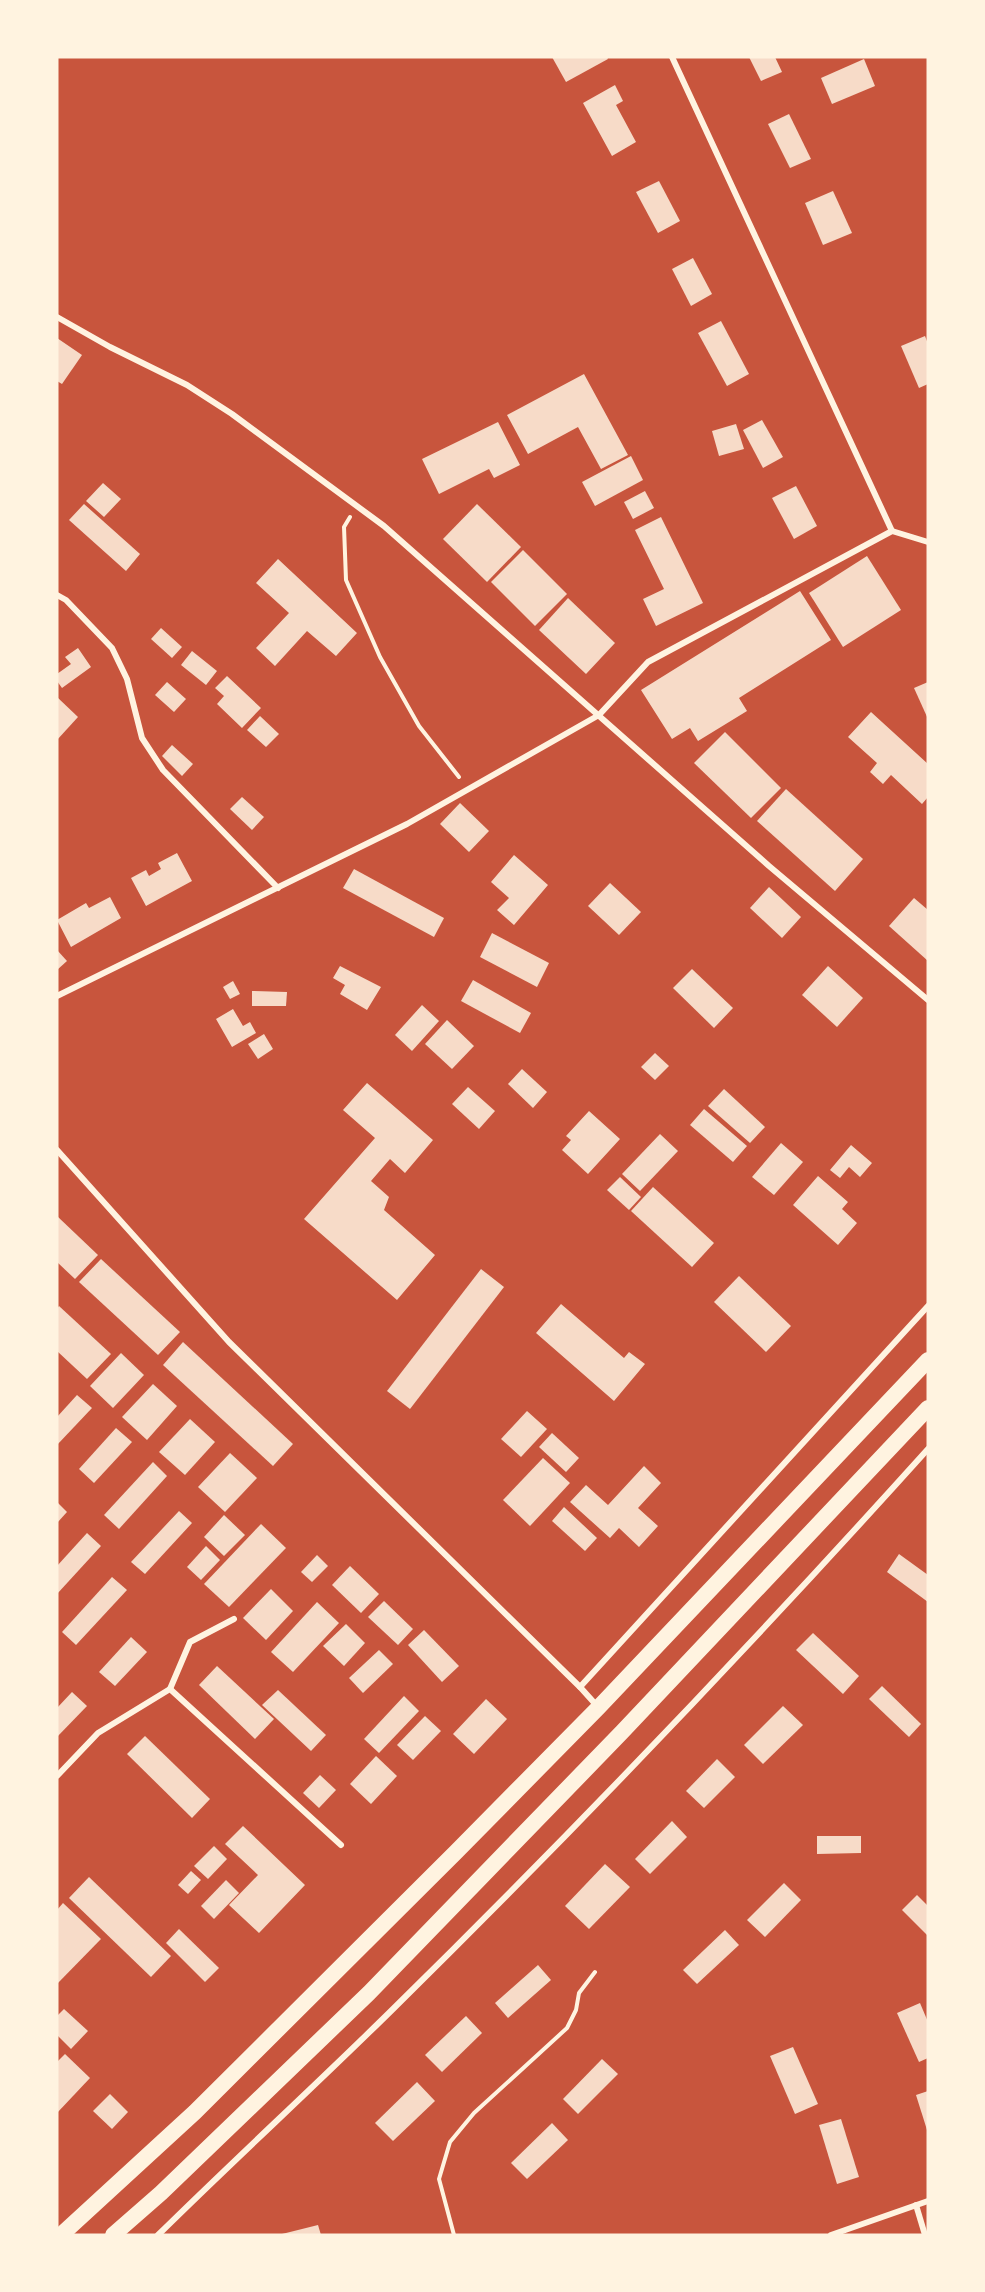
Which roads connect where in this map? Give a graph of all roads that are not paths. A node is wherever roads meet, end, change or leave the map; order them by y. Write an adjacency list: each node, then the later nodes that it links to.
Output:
1 (672, 57): 3 (street)
2 (57, 317): 6 (street)
3 (892, 531): 4 (street); 6 (street)
4 (928, 542)
5 (57, 595): 7 (street)
6 (599, 715): 7 (street); 9 (street)
7 (278, 888): 8 (street)
8 (57, 996)
9 (928, 1000)
10 (57, 1150): 16 (street)
11 (928, 1306): 16 (street)
12 (928, 1360): 18 (highway)
13 (928, 1408): 24 (highway)
14 (928, 1449): 25 (street)
15 (234, 1619): 17 (street)
16 (580, 1687): 18 (street)
17 (170, 1689): 19 (street); 20 (street)
18 (598, 1708): 23 (highway)
19 (57, 1776)
20 (341, 1845)
21 (928, 2201): 22 (street)
22 (916, 2205): 26 (street); 27 (street)
23 (61, 2235)
24 (113, 2235)
25 (158, 2235)
26 (831, 2235)
27 (925, 2235)

